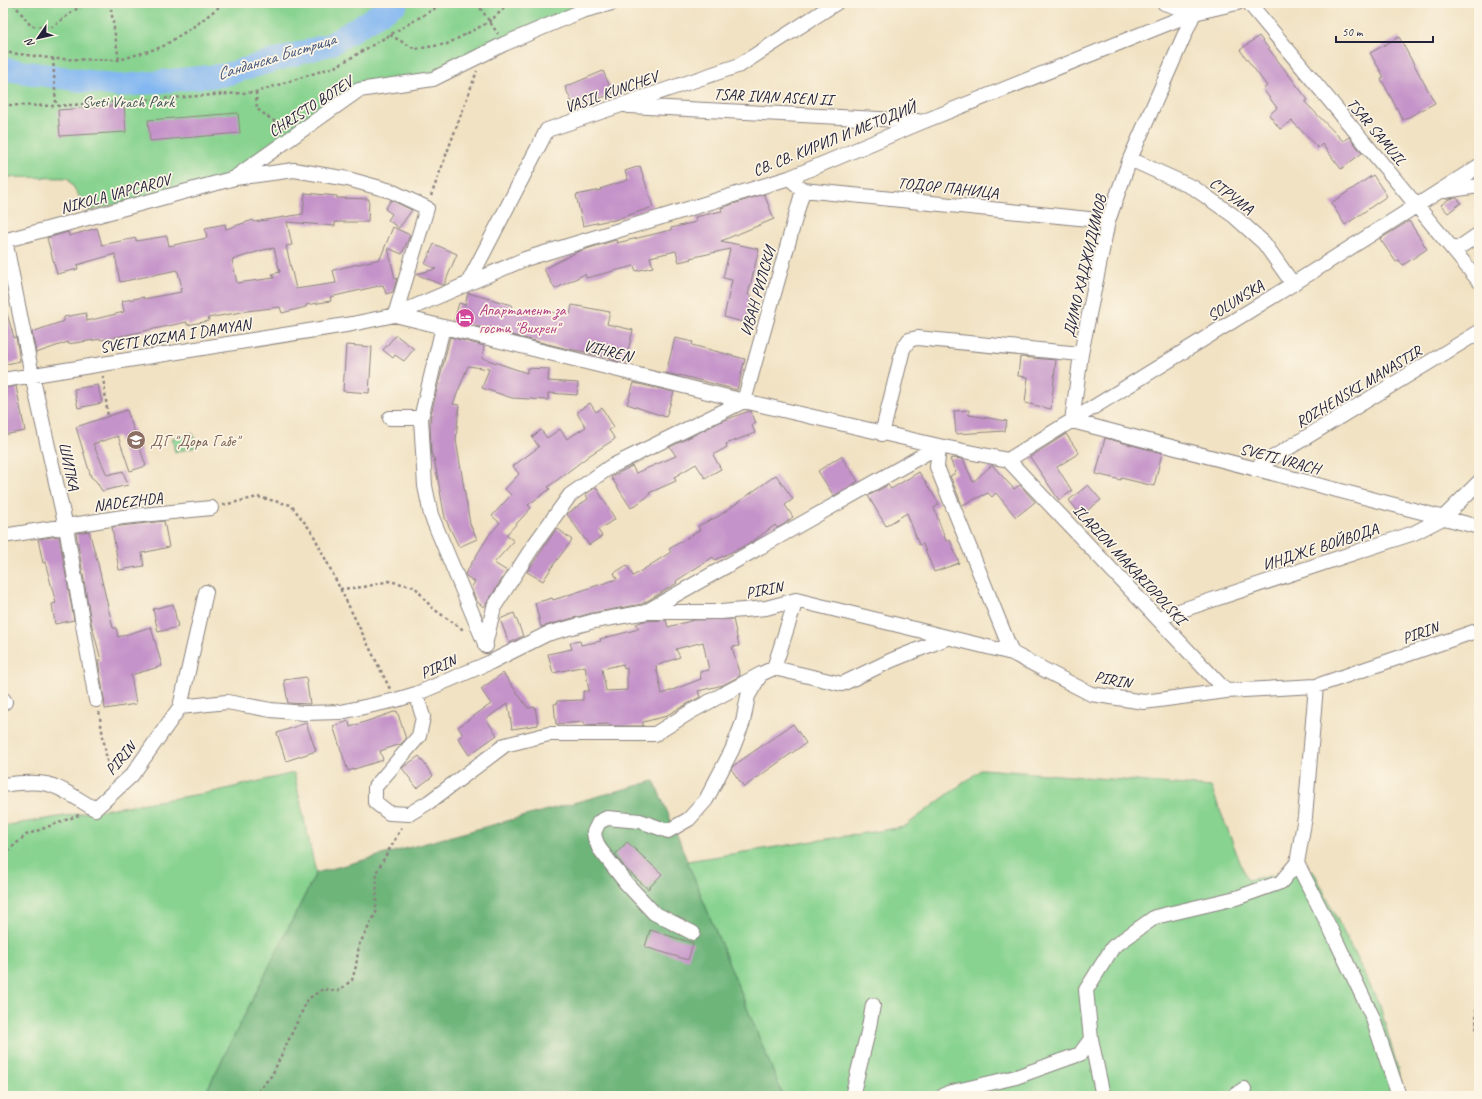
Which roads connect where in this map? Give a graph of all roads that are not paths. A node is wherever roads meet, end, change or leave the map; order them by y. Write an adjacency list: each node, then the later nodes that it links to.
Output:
1 (612, 3): 11 (street, CHRISTO BOTEV)
2 (836, 3): 7 (street, VASIL KUNCHEV)
3 (1164, 3): 6 (street)
4 (1237, 3): 6 (street, СВ. СВ. КИРИЛ И МЕТОДИЙ)
5 (1249, 3): 16 (street, TSAR SAMUIL)
6 (1194, 13): 8 (street, СВ. СВ. КИРИЛ И МЕТОДИЙ); 9 (street, ДИМО ХАДЖИДИМОВ)
7 (621, 105): 8 (street, TSAR IVAN ASEN II); 22 (street, VASIL KUNCHEV)
8 (922, 122): 12 (street, СВ. СВ. КИРИЛ И МЕТОДИЙ)
9 (1130, 159): 17 (street, ДИМО ХАДЖИДИМОВ); 23 (street, СТРУМА)
10 (1479, 166): 15 (street, SOLUNSKA)
11 (235, 178): 19 (street, NIKOLA VAPCAROV); 24 (street)
12 (789, 178): 14 (street); 22 (street, СВ. СВ. КИРИЛ И МЕТОДИЙ)
13 (1479, 186): 15 (street)
14 (803, 190): 17 (street, ТОДОР ПАНИЦА); 30 (street, ИВАН РИЛСКИ)
15 (1437, 192): 16 (street, SOLUNSKA)
16 (1416, 206): 20 (street, TSAR SAMUIL); 23 (street, SOLUNSKA)
17 (1108, 220): 27 (street, ДИМО ХАДЖИДИМОВ)
18 (1479, 234): 20 (street)
19 (4, 241): 28 (street, ШИПКА)
20 (1454, 251): 21 (street, TSAR SAMUIL)
21 (1479, 281)
22 (468, 283): 24 (street, СВ. СВ. КИРИЛ И МЕТОДИЙ)
23 (1293, 284): 33 (street, SOLUNSKA)
24 (395, 316): 25 (street, VIHREN); 28 (street, SVETI KOZMA I DAMYAN)
25 (443, 327): 30 (street, VIHREN); 32 (street)
26 (1479, 332): 37 (street, ROZHENSKI MANASTIR)
27 (1081, 354): 33 (street, ДИМО ХАДЖИДИМОВ); 34 (street)
28 (32, 375): 29 (street, SVETI KOZMA I DAMYAN); 41 (street, ШИПКА)
29 (3, 380)
30 (744, 401): 34 (street, VIHREN); 50 (street)
31 (390, 418): 32 (street)
32 (421, 418): 50 (street)
33 (1072, 421): 36 (street, SOLUNSKA); 37 (street, SVETI VRACH)
34 (882, 434): 35 (street, VIHREN)
35 (939, 446): 36 (street, VIHREN); 46 (street); 51 (street)
36 (1008, 460): 47 (street, ILARION MAKARIOPOLSKI)
37 (1254, 469): 40 (street, SVETI VRACH)
38 (1479, 482): 40 (street, ИНДЖЕ ВОЙВОДА)
39 (211, 508): 41 (street, NADEZHDA)
40 (1443, 518): 42 (street, SVETI VRACH); 47 (street, ИНДЖЕ ВОЙВОДА)
41 (66, 527): 43 (street, NADEZHDA); 58 (street, ШИПКА)
42 (1479, 527)
43 (3, 536)
44 (206, 592): 59 (street)
45 (796, 600): 46 (street, PIRIN); 49 (street, PIRIN); 53 (street)
46 (647, 612): 52 (street, PIRIN)
47 (1158, 618): 56 (street, ILARION MAKARIOPOLSKI)
48 (1479, 630): 55 (street, PIRIN)
49 (947, 638): 51 (street, PIRIN); 53 (street)
50 (485, 645): 52 (street)
51 (1012, 653): 56 (street, PIRIN)
52 (491, 662): 57 (street, PIRIN)
53 (774, 668): 54 (street)
54 (761, 674): 57 (street); 62 (street)
55 (1316, 686): 56 (street, PIRIN); 61 (street)
56 (1226, 691)
57 (416, 694): 59 (street, PIRIN)
58 (96, 700)
59 (180, 707): 60 (street, PIRIN)
60 (3, 785)
61 (1298, 863): 64 (street); 68 (street)
62 (694, 933)
63 (873, 1005): 65 (street)
64 (1092, 1039): 66 (street); 67 (street)
65 (852, 1096)
66 (943, 1096)
67 (1103, 1096)
68 (1399, 1096)

